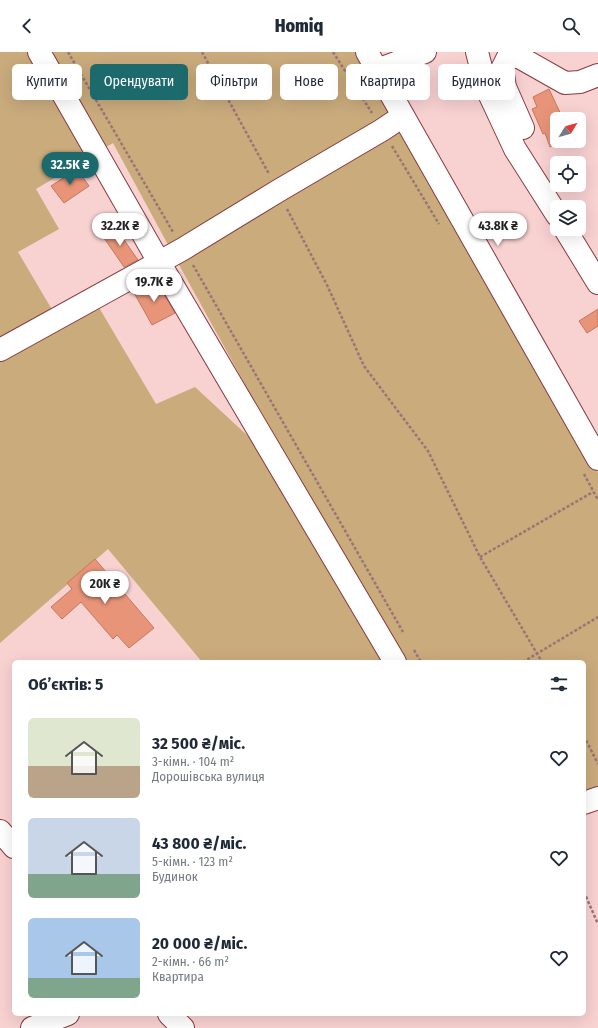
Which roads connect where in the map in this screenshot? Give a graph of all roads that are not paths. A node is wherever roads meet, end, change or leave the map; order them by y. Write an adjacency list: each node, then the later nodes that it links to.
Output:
1 (40, 52): 10 (street)
2 (425, 52): 4 (street)
3 (477, 52): 8 (street)
4 (372, 61): 6 (street)
5 (598, 75): 7 (street)
6 (404, 116): 10 (street); 13 (street)
7 (523, 128)
8 (550, 205)
9 (569, 236): 11 (street)
10 (158, 262): 12 (street); 14 (street)
11 (598, 283)
12 (0, 350)
13 (598, 459)
14 (394, 660)
15 (598, 798): 16 (street)
16 (586, 803)
17 (0, 831): 18 (street)
18 (12, 844)
19 (63, 1016): 21 (street)
20 (171, 1016): 22 (street)
21 (32, 1028)
22 (183, 1028)

